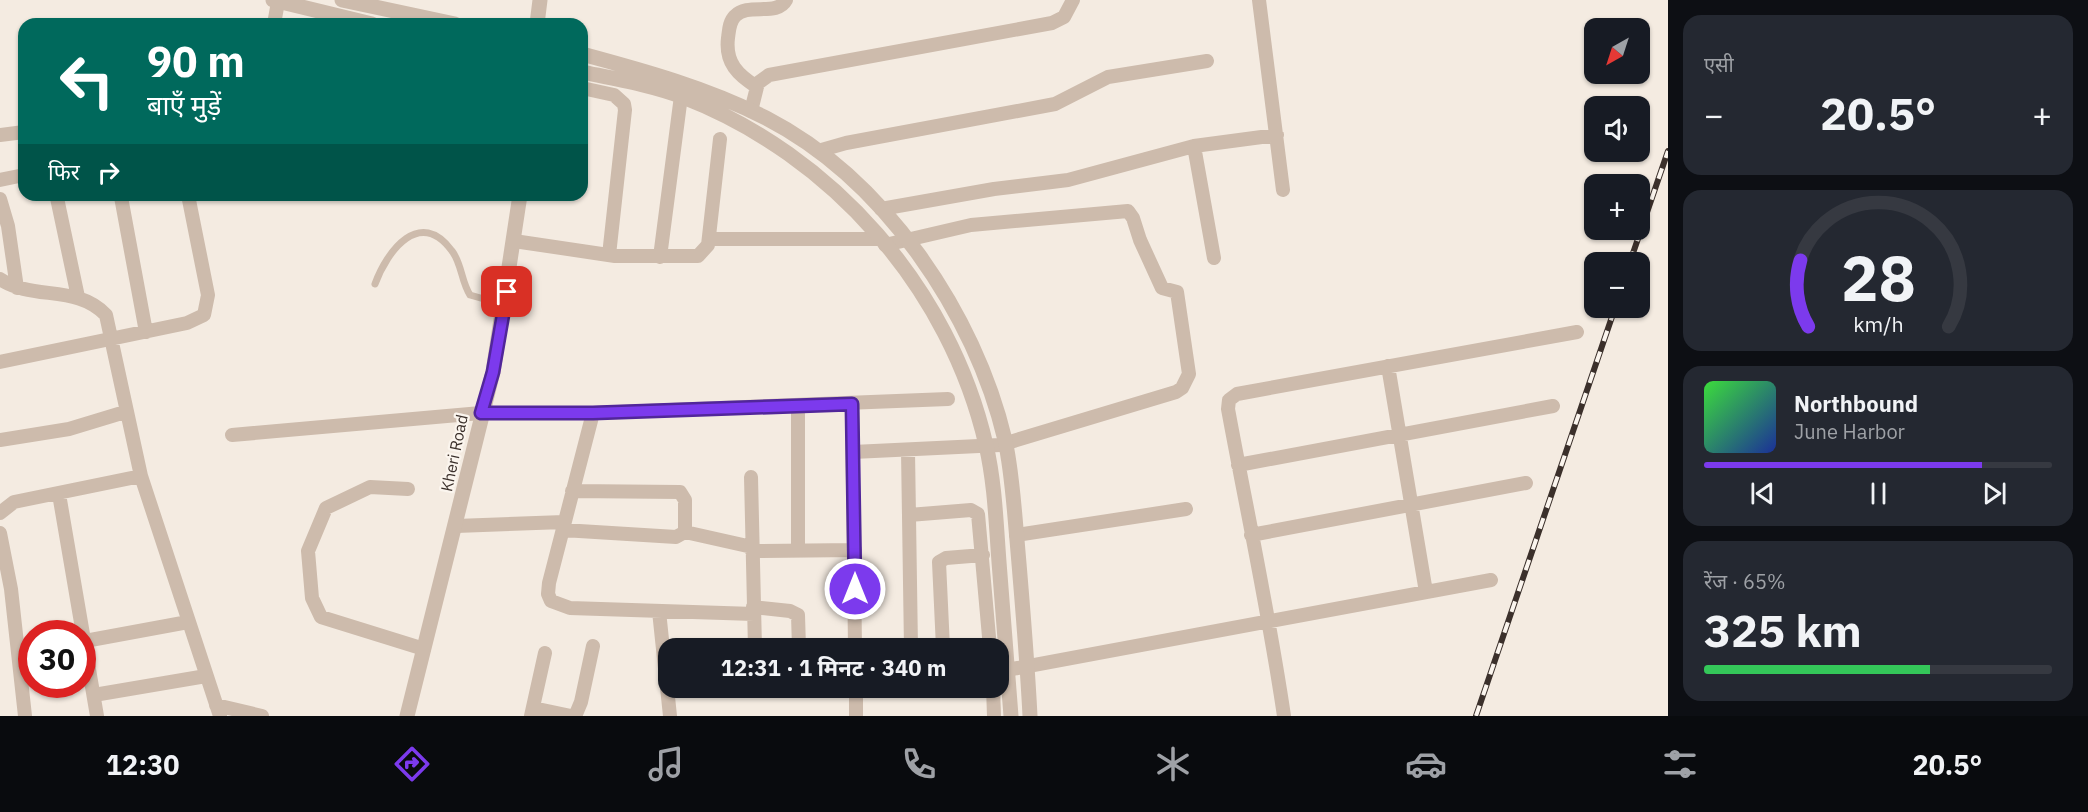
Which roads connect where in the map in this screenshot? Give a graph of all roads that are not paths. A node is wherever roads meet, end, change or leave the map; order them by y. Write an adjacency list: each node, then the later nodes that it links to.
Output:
1 (342, 0): 9 (street)
2 (540, 0): 10 (street)
3 (786, 0): 14 (street)
4 (1072, 0): 14 (street)
5 (1259, 0): 20 (street)
6 (275, 1): 7 (street); 8 (street)
7 (274, 18)
8 (347, 18)
9 (427, 18)
10 (538, 18)
11 (588, 56): 17 (street)
12 (1207, 61): 23 (street)
13 (588, 73): 16 (street)
14 (757, 87): 17 (street)
15 (588, 89): 36 (street)
16 (681, 96): 35 (street); 37 (street)
17 (751, 111): 23 (street)
18 (18, 133): 19 (street)
19 (0, 135)
20 (1276, 135): 22 (street); 26 (street)
21 (720, 139): 33 (street)
22 (1194, 146): 32 (street); 38 (street)
23 (818, 151): 32 (street)
24 (18, 177): 25 (street)
25 (0, 180)
26 (1283, 190)
27 (0, 199): 41 (street)
28 (58, 201): 42 (street)
29 (122, 201): 44 (street)
30 (189, 201): 44 (street)
31 (519, 201): 34 (street, Kheri Road)
32 (881, 209): 35 (street)
33 (709, 239): 35 (street); 37 (street)
34 (514, 241): 36 (street); 43 (street, Kheri Road)
35 (892, 241): 59 (street); 59 (street)
36 (609, 255): 37 (street)
37 (660, 257)
38 (1214, 258)
39 (0, 279): 41 (street)
40 (375, 284): 43 (lane)
41 (17, 288): 42 (street)
42 (78, 297): 46 (street)
43 (505, 305): 54 (street, Kheri Road)
44 (146, 332): 46 (street)
45 (1577, 332): 48 (street)
46 (112, 338): 47 (street); 53 (street)
47 (0, 362)
48 (1388, 366): 57 (street); 62 (street)
49 (948, 399): 50 (street)
50 (852, 404): 51 (street); 60 (street)
51 (798, 405): 55 (street); 81 (street)
52 (1553, 406): 57 (street)
53 (125, 412): 58 (street); 63 (street)
54 (481, 413): 55 (street); 56 (street); 73 (street, Kheri Road)
55 (593, 413): 67 (street)
56 (232, 435)
57 (1400, 435): 62 (street); 69 (street)
58 (0, 440)
59 (996, 445): 61 (street); 78 (street); 101 (street)
60 (853, 452): 61 (street); 80 (street)
61 (908, 452): 72 (street)
62 (1238, 465): 77 (street)
63 (141, 476): 68 (street); 88 (street)
64 (751, 477): 79 (street)
65 (1526, 483): 69 (street)
66 (408, 489): 99 (street)
67 (572, 491): 74 (street); 76 (street)
68 (59, 494): 71 (street); 87 (street)
69 (1412, 505): 77 (street); 84 (street)
70 (1186, 509): 78 (street)
71 (0, 513)
72 (909, 515): 82 (street); 94 (street)
73 (456, 526): 74 (street); 99 (street, Kheri Road)
74 (563, 526): 76 (street); 86 (street)
75 (0, 532): 110 (street)
76 (685, 532): 79 (street)
77 (1251, 535): 89 (street)
78 (1016, 536): 101 (street)
79 (752, 549): 81 (street); 85 (street)
80 (855, 550): 81 (street); 93 (street)
81 (798, 551)
82 (983, 555): 95 (street); 96 (street)
83 (1491, 580): 84 (street)
84 (1426, 592): 89 (street)
85 (753, 610): 86 (street); 91 (street); 92 (street)
86 (659, 611): 90 (street)
87 (81, 620)
88 (188, 622): 97 (street); 102 (street)
89 (1270, 622): 101 (street); 120 (street)
90 (662, 638)
91 (754, 638)
92 (799, 638)
93 (855, 638)
94 (911, 638)
95 (943, 638)
96 (989, 638)
97 (96, 639)
98 (593, 646): 114 (street)
99 (424, 649): 113 (street, Kheri Road)
100 (545, 653): 109 (street)
101 (1017, 668): 118 (street); 119 (street)
102 (206, 676): 103 (street); 108 (street)
103 (96, 695)
104 (94, 698): 111 (street)
105 (669, 698): 115 (street)
106 (856, 698): 116 (street)
107 (993, 698): 117 (street)
108 (218, 710): 112 (street)
109 (532, 712): 114 (street)
110 (25, 716)
111 (97, 716)
112 (262, 716)
113 (407, 716)
114 (571, 716)
115 (670, 716)
116 (856, 716)
117 (994, 716)
118 (1011, 716)
119 (1030, 716)
120 (1284, 716)

